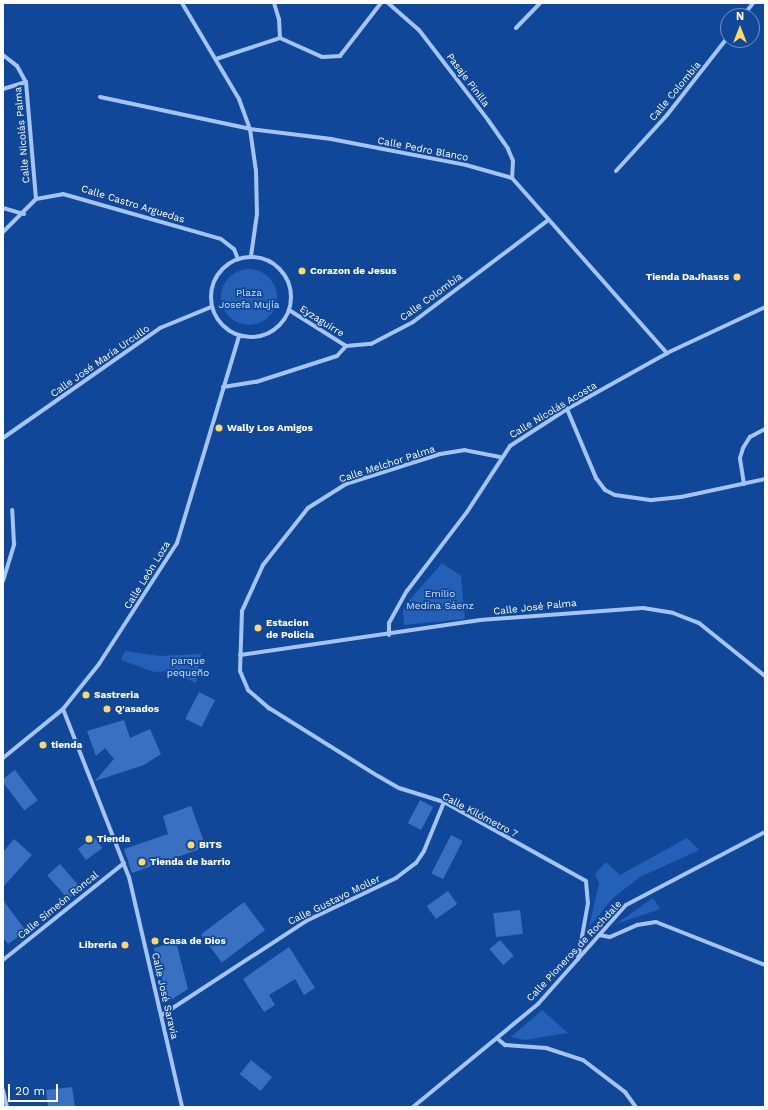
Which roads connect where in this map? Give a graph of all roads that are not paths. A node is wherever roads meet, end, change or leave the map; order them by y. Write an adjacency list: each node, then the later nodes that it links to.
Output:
1 (182, 3): 10 (street)
2 (274, 3): 7 (street)
3 (381, 3): 7 (street)
4 (388, 3): 16 (street, Pasaje Pinilla)
5 (540, 3): 6 (street)
6 (516, 28)
7 (280, 38): 10 (street)
8 (720, 48): 15 (street, Calle Colombia)
9 (3, 55): 11 (street, Calle Nicolás Palma)
10 (216, 59): 14 (street)
11 (26, 82): 12 (street); 17 (street, Calle Nicolás Palma)
12 (3, 89)
13 (100, 97): 14 (street, Calle Pedro Blanco)
14 (250, 129): 16 (street, Calle Pedro Blanco); 22 (street)
15 (616, 171)
16 (512, 178): 20 (street, Calle Pedro Blanco)
17 (36, 199): 19 (street); 23 (street, Calle Castro Arguedas)
18 (3, 208): 19 (street)
19 (24, 214): 21 (street)
20 (547, 221): 28 (street, Calle Colombia); 29 (street, Calle Pedro Blanco)
21 (3, 232)
22 (251, 256): 23 (street); 26 (street)
23 (238, 259): 24 (street)
24 (211, 306): 27 (street); 33 (street, Calle José María Urcullo)
25 (765, 307): 29 (street, Calle Nicolás Acosta)
26 (289, 310): 27 (street); 28 (street, Eyzaguirre)
27 (239, 336): 30 (street, Calle León Loza)
28 (346, 346): 30 (street)
29 (667, 353): 31 (street, Calle Nicolás Acosta)
30 (223, 387): 42 (street, Calle León Loza)
31 (567, 409): 34 (street, Calle Nicolás Acosta); 36 (street)
32 (765, 429): 36 (street)
33 (3, 438)
34 (500, 457): 39 (street, Calle Nicolás Acosta); 40 (street, Calle Melchor Palma)
35 (765, 479): 36 (street)
36 (744, 484)
37 (12, 510): 38 (street)
38 (3, 581)
39 (389, 635): 40 (street, Calle José Palma); 41 (street, Calle José Palma)
40 (240, 656): 44 (street, Calle Kilómetro 7)
41 (765, 676)
42 (62, 709): 43 (street, Calle León Loza); 46 (street, Calle José Saravia)
43 (3, 758)
44 (444, 802): 48 (street, Calle Kilómetro 7); 51 (street, Calle Gustavo Moller)
45 (765, 832): 47 (street, Calle Pioneros de Rochdale)
46 (124, 863): 49 (street, Calle Simeón Roncal); 51 (street, Calle José Saravia)
47 (599, 935): 48 (street, Calle Pioneros de Rochdale); 50 (street)
48 (578, 959): 52 (street, Calle Pioneros de Rochdale)
49 (3, 960)
50 (765, 965)
51 (162, 1015): 55 (street, Calle José Saravia)
52 (499, 1040): 56 (street, Calle Pioneros de Rochdale); 57 (street)
53 (3, 1090): 54 (street)
54 (7, 1107)
55 (182, 1107)
56 (413, 1107)
57 (636, 1107)

